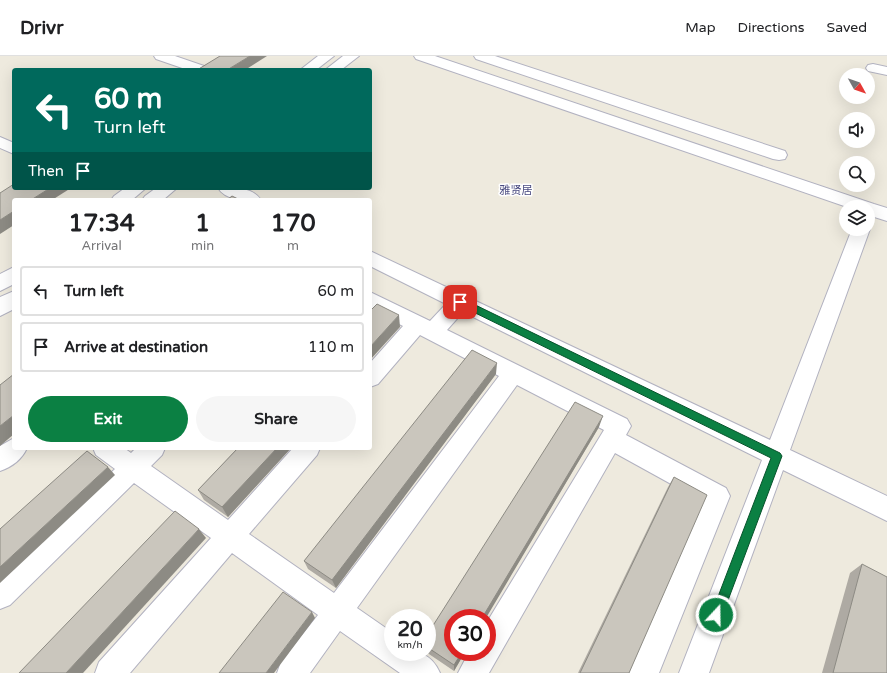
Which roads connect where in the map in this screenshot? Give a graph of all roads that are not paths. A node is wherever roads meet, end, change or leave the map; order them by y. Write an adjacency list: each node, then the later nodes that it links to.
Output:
1 (161, 56): 8 (street)
2 (327, 56): 9 (street)
3 (352, 56): 10 (street)
4 (421, 56): 11 (street)
5 (471, 56): 11 (street)
6 (481, 56): 7 (street)
7 (500, 59): 14 (street)
8 (207, 68)
9 (310, 68)
10 (335, 68)
11 (457, 68): 21 (street)
12 (0, 142): 13 (street)
13 (12, 148)
14 (779, 155)
15 (134, 190): 18 (street)
16 (165, 190): 19 (street)
17 (231, 190): 20 (street)
18 (123, 198)
19 (154, 198)
20 (248, 198)
21 (844, 200)
22 (875, 211): 23 (street)
23 (887, 215)
24 (858, 236): 38 (street)
25 (372, 259): 28 (street)
26 (12, 299): 29 (street)
27 (372, 301): 30 (street)
28 (460, 302): 30 (street); 38 (street)
29 (0, 308)
30 (425, 328): 31 (street); 32 (street)
31 (514, 373): 33 (street); 44 (street)
32 (372, 376)
33 (611, 439): 45 (street); 53 (street)
34 (12, 450): 39 (street)
35 (108, 450): 40 (street)
36 (151, 450): 40 (street)
37 (306, 450): 42 (street)
38 (777, 456): 41 (street); 54 (street)
39 (0, 460)
40 (133, 468): 42 (street); 43 (street)
41 (887, 509)
42 (230, 536): 44 (street); 49 (street)
43 (0, 595)
44 (337, 612): 46 (street); 50 (street)
45 (496, 634)
46 (384, 644)
47 (408, 661): 51 (street)
48 (480, 661): 52 (street)
49 (110, 673)
50 (292, 673)
51 (425, 673)
52 (473, 673)
53 (644, 673)
54 (694, 673)

